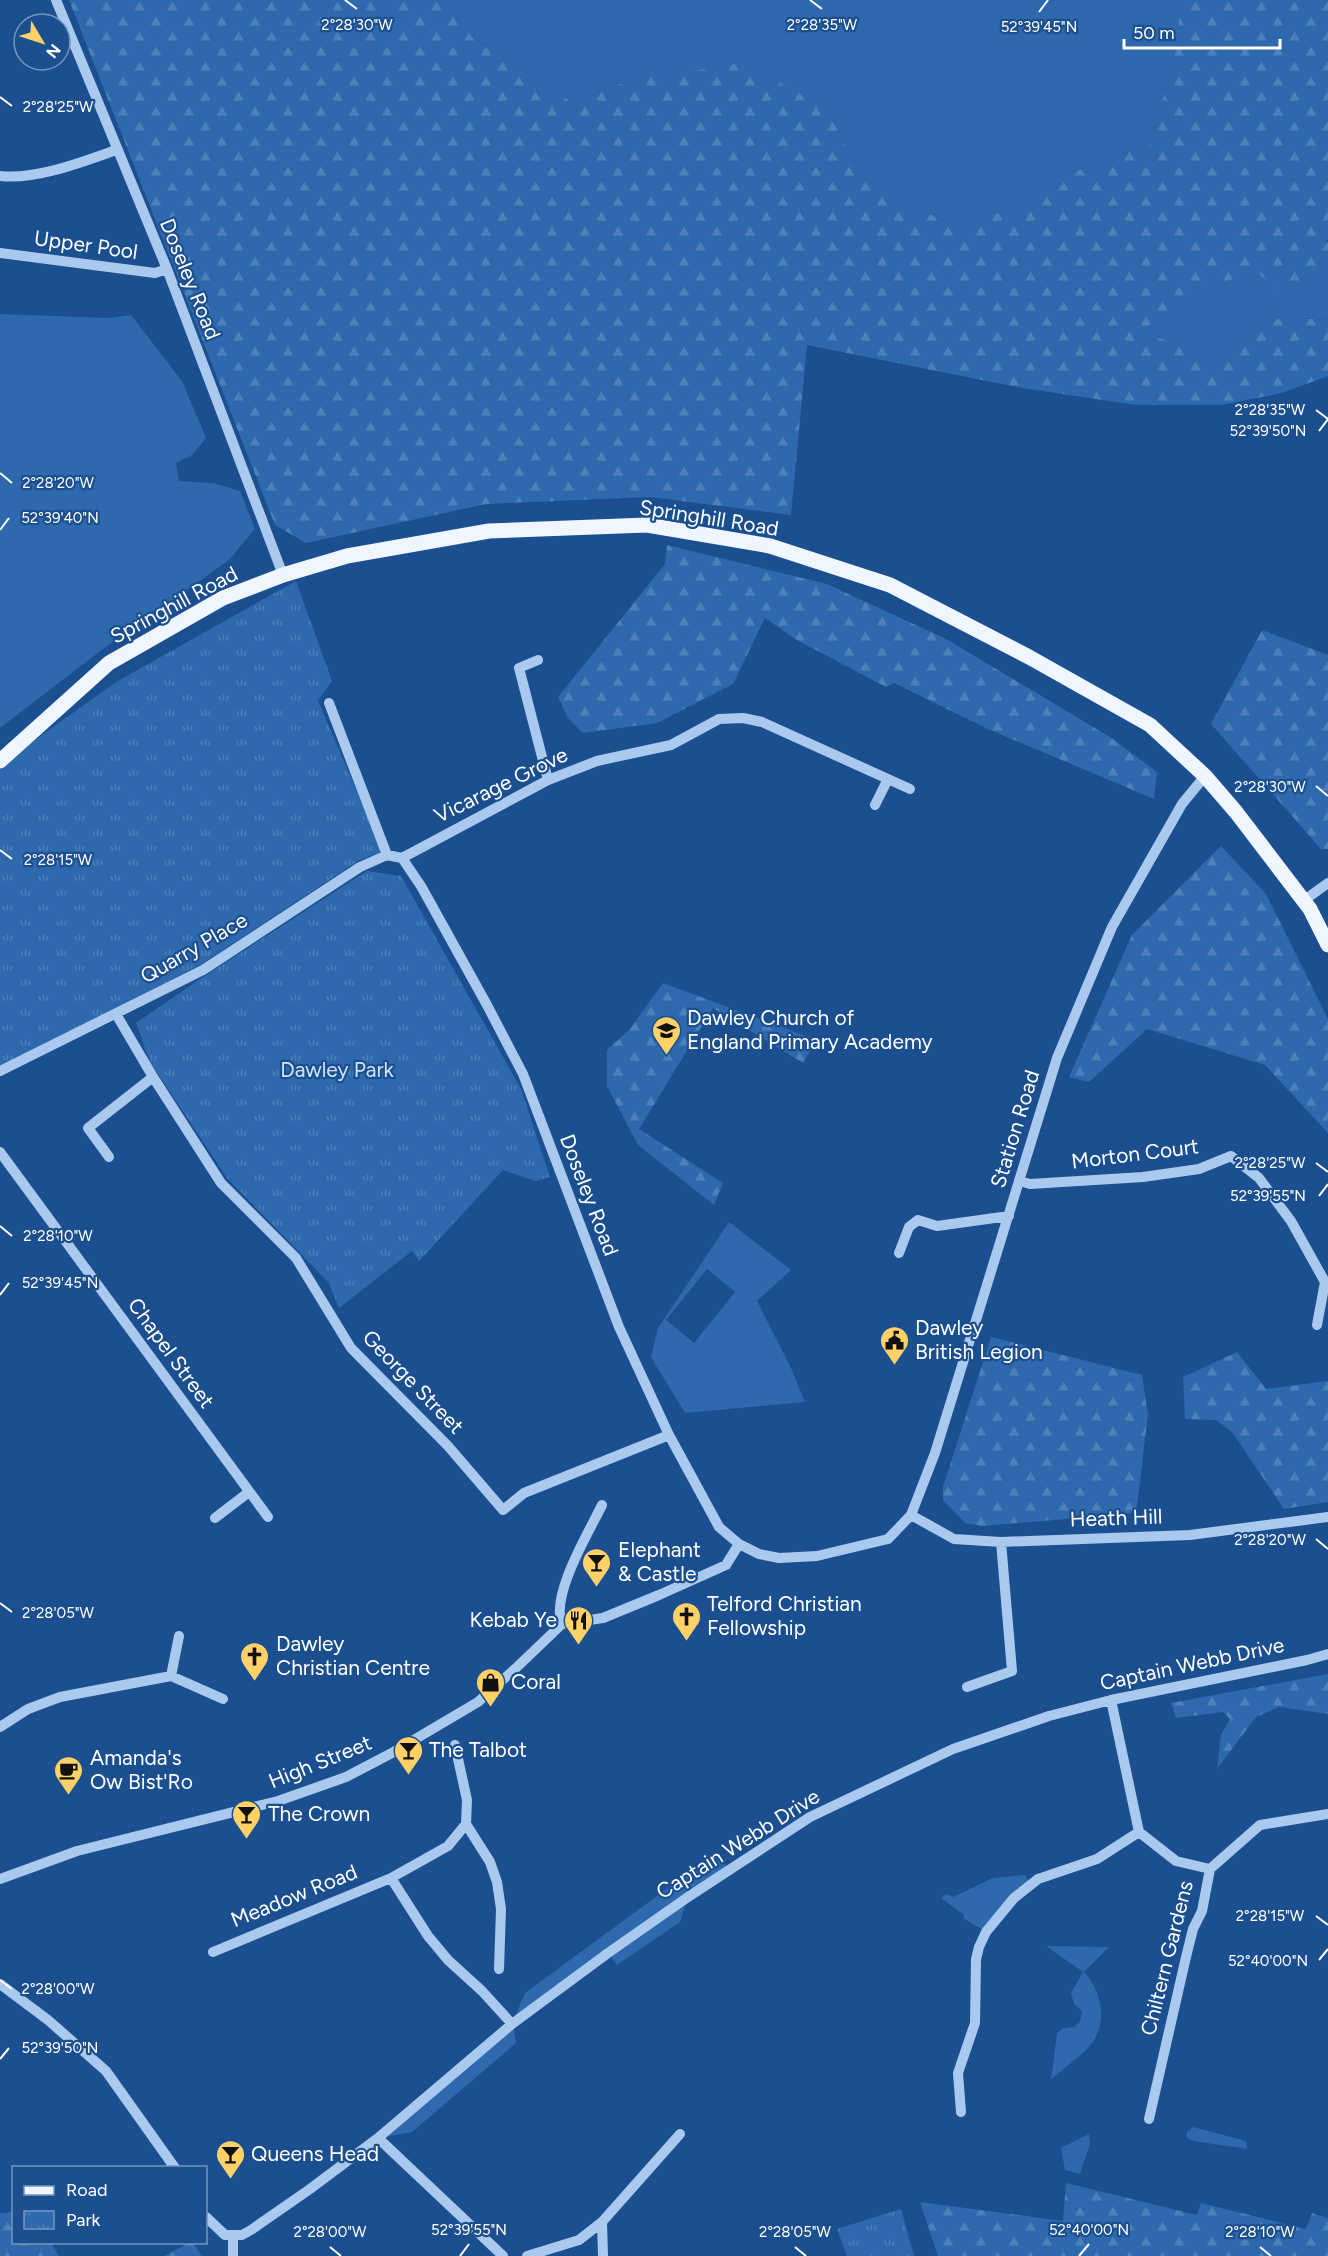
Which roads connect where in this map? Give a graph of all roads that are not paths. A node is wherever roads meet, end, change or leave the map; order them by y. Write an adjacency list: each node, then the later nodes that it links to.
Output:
1 (56, 0): 2 (street, Doseley Road)
2 (116, 150): 3 (street); 5 (street, Doseley Road)
3 (0, 176)
4 (0, 253): 5 (street, Upper Pool)
5 (167, 269): 6 (street, Doseley Road)
6 (283, 575): 9 (main road, Springhill Road); 10 (main road, Springhill Road)
7 (538, 660): 12 (street)
8 (330, 703): 15 (street)
9 (0, 761)
10 (1205, 776): 18 (main road, Springhill Road); 26 (street, Station Road)
11 (888, 779): 12 (street, Vicarage Grove); 13 (street, Vicarage Grove); 14 (street)
12 (548, 780): 16 (street, Vicarage Grove)
13 (910, 789)
14 (875, 805)
15 (387, 855): 16 (street); 21 (street, Quarry Place)
16 (402, 858): 30 (street, Doseley Road)
17 (1328, 883): 18 (street)
18 (1303, 901): 19 (main road, Springhill Road)
19 (1323, 921): 20 (main road, Springhill Road)
20 (1328, 945)
21 (116, 1014): 22 (street, Quarry Place); 23 (street, George Street)
22 (0, 1071)
23 (153, 1077): 25 (street); 30 (street, George Street)
24 (0, 1152): 31 (street, Chapel Street)
25 (109, 1157)
26 (1020, 1181): 27 (street, Station Road); 29 (street, Morton Court)
27 (1009, 1216): 28 (street); 33 (street, Station Road)
28 (899, 1253)
29 (1317, 1325)
30 (669, 1435): 38 (street, Doseley Road)
31 (249, 1492): 34 (street, Chapel Street); 36 (street)
32 (602, 1505): 39 (street)
33 (911, 1515): 37 (street, Heath Hill); 38 (street)
34 (268, 1517)
35 (1328, 1517): 37 (street, Heath Hill)
36 (215, 1518)
37 (1001, 1542): 43 (street)
38 (739, 1544): 39 (street)
39 (561, 1624): 53 (street, High Street)
40 (179, 1636): 42 (street)
41 (1328, 1654): 45 (street, Captain Webb Drive)
42 (171, 1676): 44 (street); 46 (street)
43 (967, 1687)
44 (223, 1699)
45 (1111, 1700): 50 (street); 57 (street, Captain Webb Drive)
46 (0, 1727)
47 (455, 1745): 49 (street)
48 (1328, 1814): 51 (street, Chiltern Gardens)
49 (466, 1824): 52 (street, Meadow Road); 55 (street)
50 (1139, 1832): 51 (street); 58 (street)
51 (1210, 1869): 59 (street, Chiltern Gardens)
52 (391, 1878): 54 (street, Meadow Road); 57 (street, Meadow Road)
53 (0, 1879)
54 (213, 1952)
55 (499, 1969)
56 (4, 1986): 62 (street)
57 (512, 2024): 61 (street, Captain Webb Drive)
58 (961, 2112)
59 (1149, 2119)
60 (680, 2134): 64 (street)
61 (378, 2138): 65 (street, Captain Webb Drive); 67 (street)
62 (174, 2166)
63 (207, 2218): 65 (street)
64 (602, 2222): 68 (street); 69 (street)
65 (233, 2236): 66 (street)
66 (232, 2256)
67 (503, 2256)
68 (528, 2256)
69 (603, 2256)

